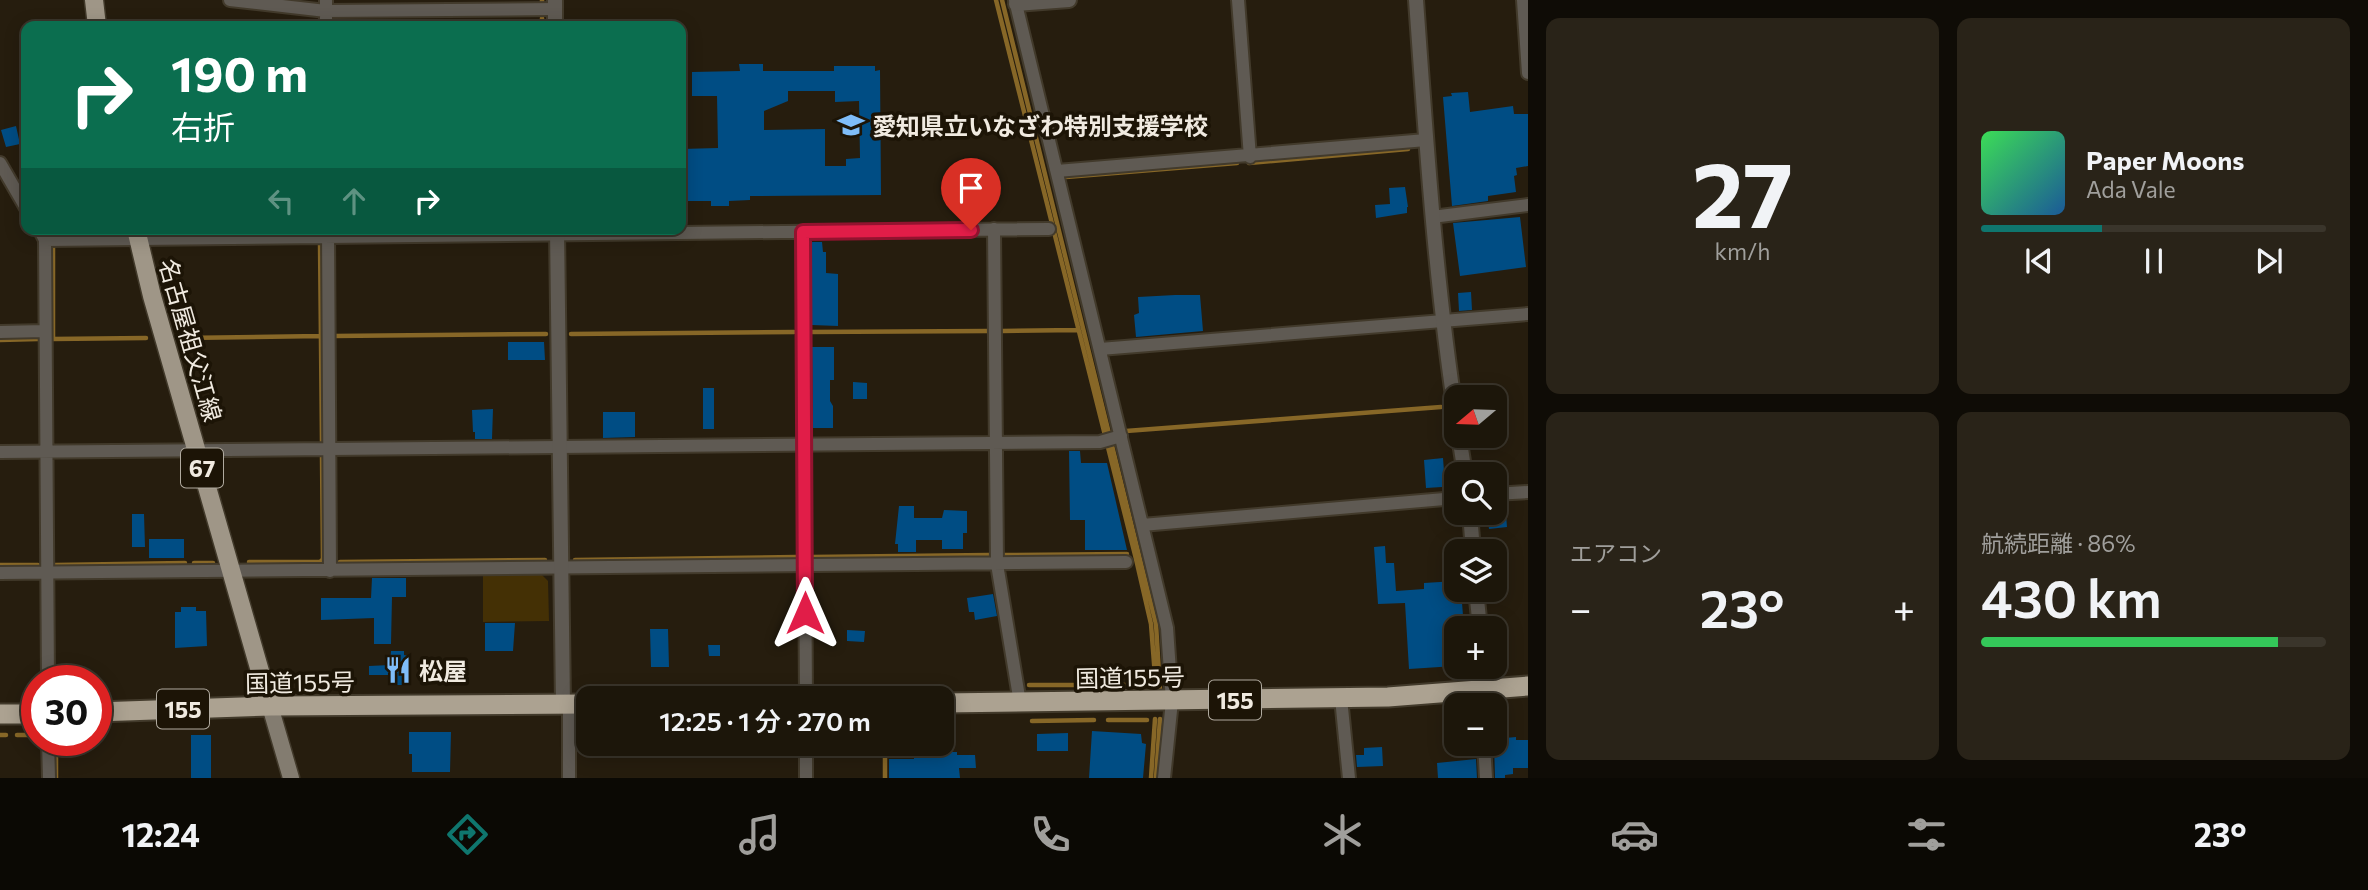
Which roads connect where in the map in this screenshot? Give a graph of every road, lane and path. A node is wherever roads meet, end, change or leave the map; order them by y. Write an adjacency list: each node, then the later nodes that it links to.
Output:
1 (94, 0): 10 (main road)
2 (229, 0): 9 (street)
3 (1069, 0): 7 (street)
4 (1238, 0): 13 (street)
5 (1416, 0): 12 (street)
6 (1523, 0): 11 (street)
7 (1016, 2): 15 (street)
8 (555, 5): 9 (street)
9 (326, 6)
10 (96, 21)
11 (1528, 73)
12 (1426, 140): 13 (street); 18 (street)
13 (1250, 157): 15 (street)
14 (0, 163): 16 (street)
15 (1057, 171): 31 (street)
16 (21, 199)
17 (1528, 205): 18 (street)
18 (1432, 217): 28 (street)
19 (994, 229): 20 (street); 22 (street); 34 (street)
20 (1049, 229)
21 (686, 232): 22 (street)
22 (803, 232): 35 (street)
23 (42, 235): 29 (street)
24 (137, 235): 38 (main road, 名古屋祖父江線 / 67)
25 (328, 235): 37 (street)
26 (557, 235): 36 (street)
27 (1528, 314): 28 (street)
28 (1442, 320): 31 (street); 32 (street)
29 (45, 331): 30 (street); 40 (street)
30 (0, 332)
31 (1100, 349): 33 (street)
32 (1451, 385)
33 (1113, 438): 34 (street); 44 (street)
34 (996, 443): 35 (street); 46 (street)
35 (804, 445): 36 (street); 47 (street)
36 (560, 448): 37 (street); 48 (street)
37 (329, 450): 38 (street); 49 (street)
38 (197, 451): 40 (street); 50 (main road, 名古屋祖父江線 / 67)
39 (0, 452): 40 (street)
40 (46, 452): 52 (street)
41 (1528, 492): 42 (street)
42 (1507, 494)
43 (1444, 499): 44 (street)
44 (1142, 525): 59 (street)
45 (1126, 562): 46 (street)
46 (997, 564): 47 (street); 60 (street)
47 (805, 566): 48 (street); 54 (street)
48 (561, 568): 49 (street); 62 (street)
49 (330, 571): 50 (street)
50 (231, 572): 52 (street); 63 (main road, 名古屋祖父江線 / 67)
51 (0, 573): 52 (street)
52 (47, 573): 53 (street)
53 (48, 665)
54 (806, 686)
55 (1528, 686): 56 (highway, 国道155号 / 155)
56 (1492, 693)
57 (1444, 696): 58 (highway, 国道155号 / 155)
58 (1341, 698): 59 (highway, 国道155号 / 155); 75 (street)
59 (1172, 701): 60 (highway, 国道155号 / 155); 74 (street)
60 (1020, 702): 61 (highway, 国道155号 / 155)
61 (954, 703)
62 (573, 704): 63 (highway, 国道155号 / 155); 72 (street)
63 (270, 706): 64 (highway, 国道155号 / 155); 71 (main road)
64 (112, 711)
65 (0, 714): 66 (highway)
66 (21, 714)
67 (48, 756): 70 (street)
68 (806, 756): 73 (street)
69 (1484, 756): 76 (street)
70 (49, 778)
71 (291, 778)
72 (569, 778)
73 (806, 778)
74 (1164, 778)
75 (1349, 778)
76 (1486, 778)

